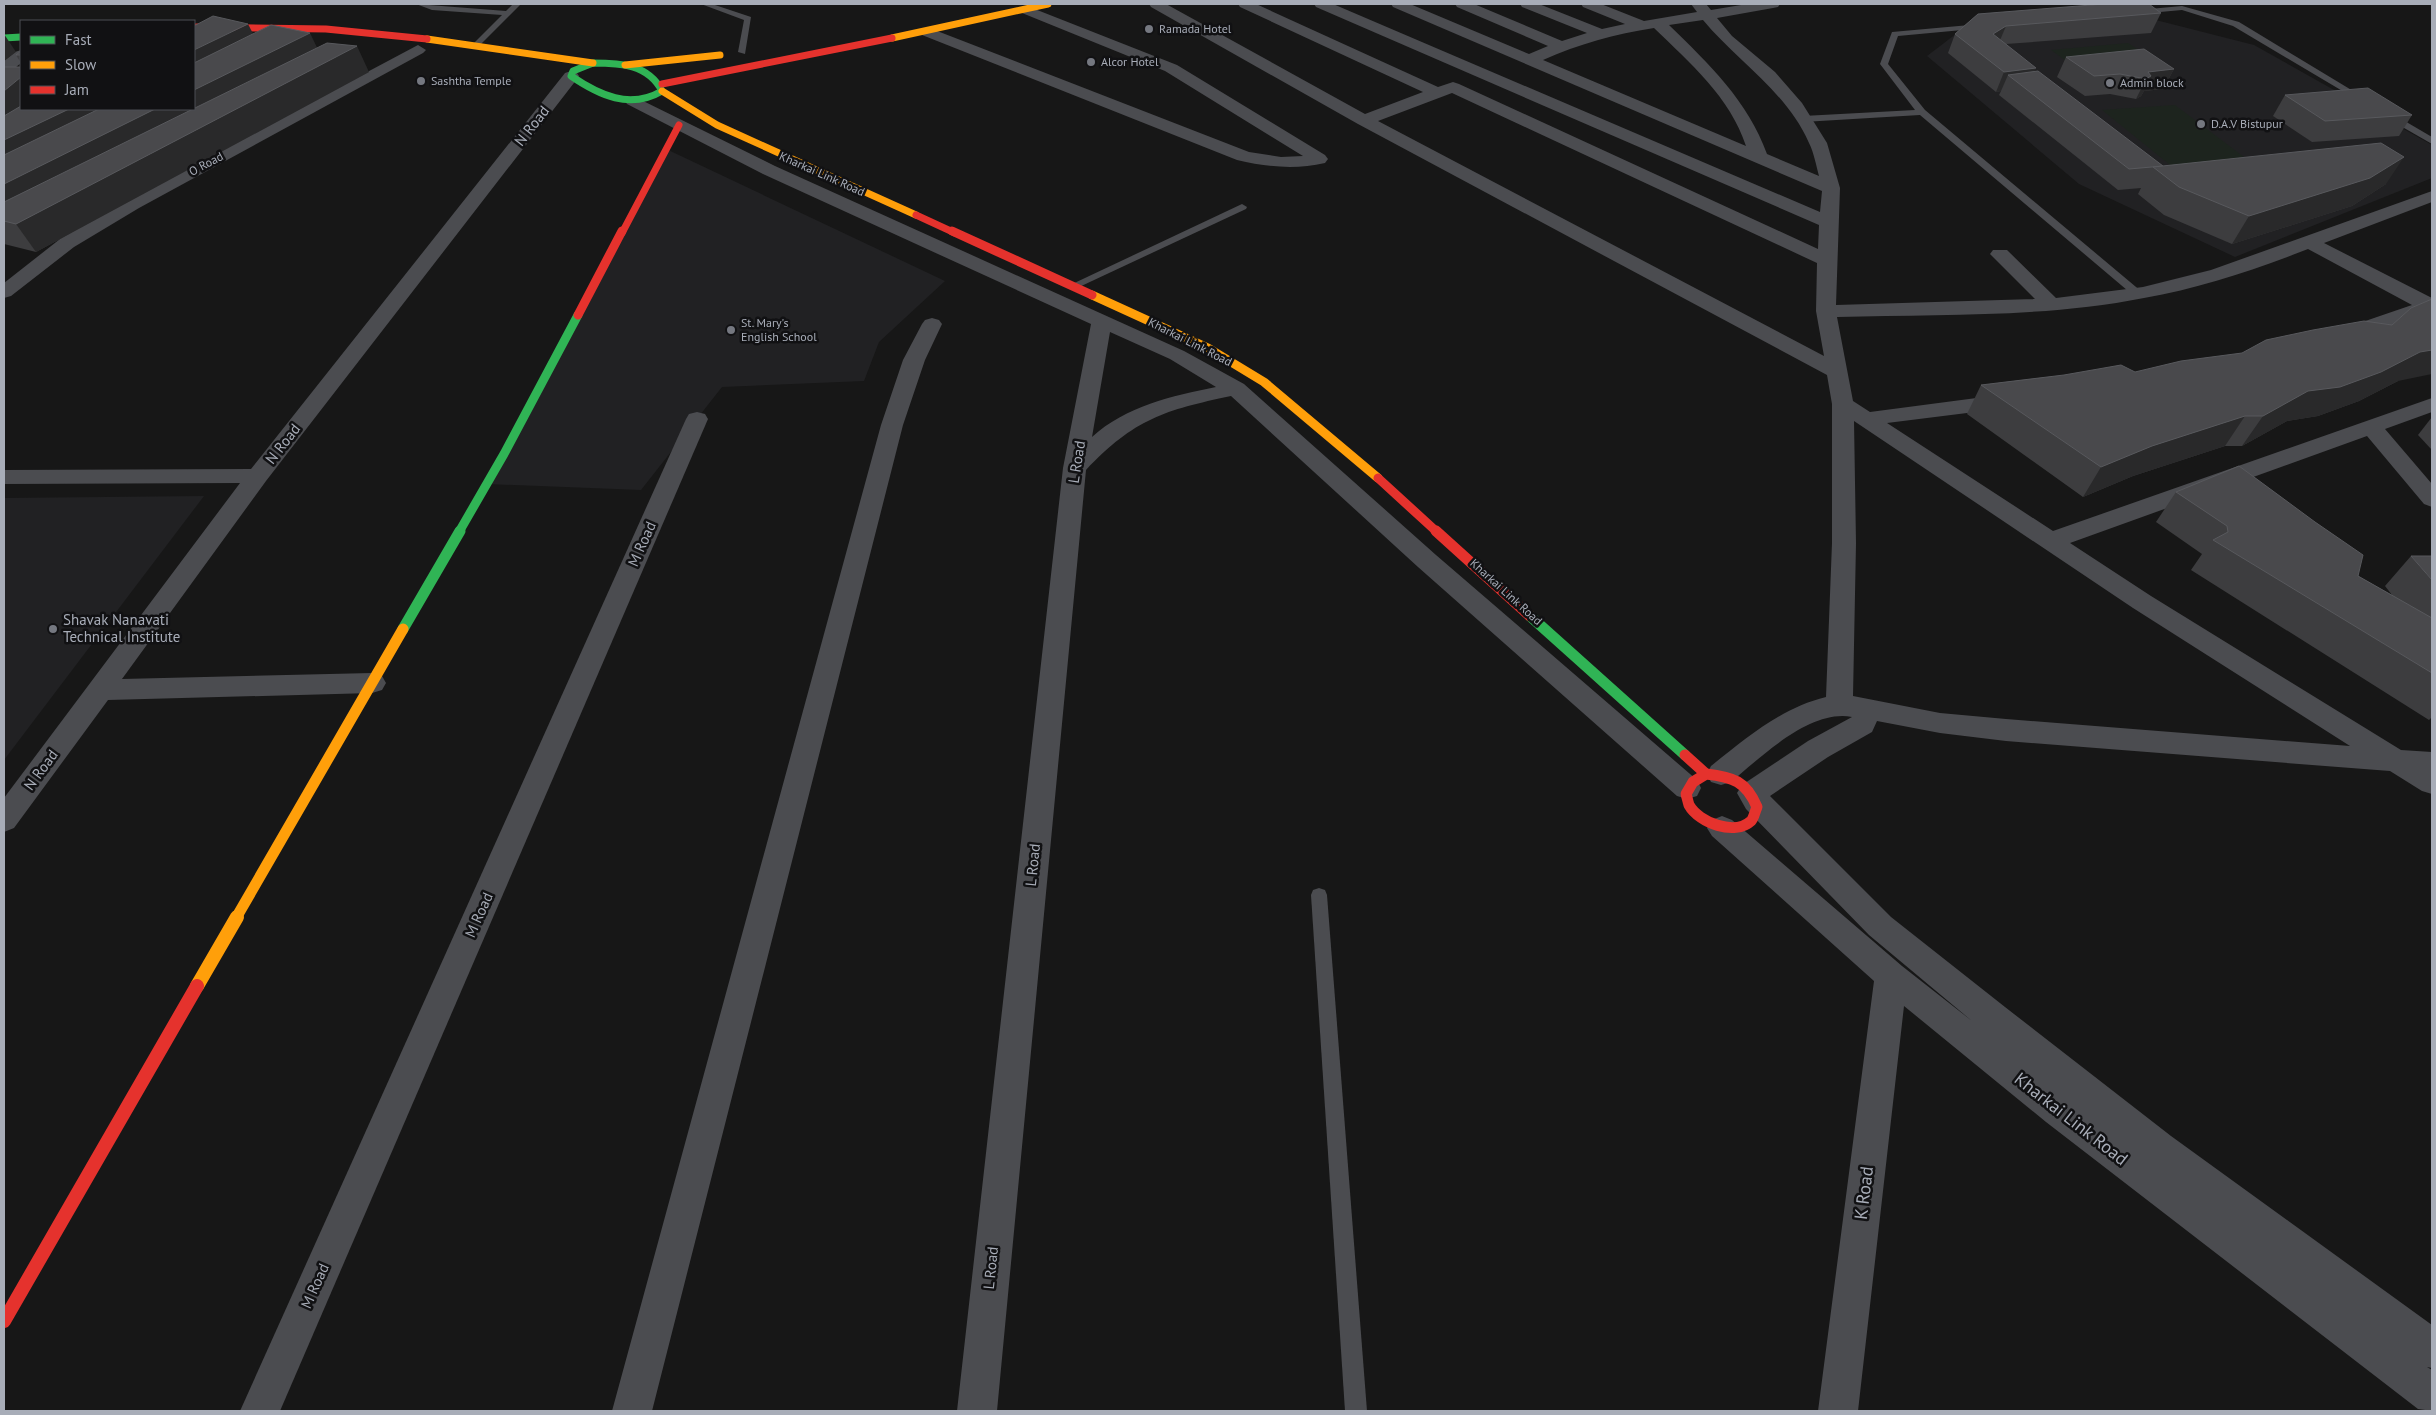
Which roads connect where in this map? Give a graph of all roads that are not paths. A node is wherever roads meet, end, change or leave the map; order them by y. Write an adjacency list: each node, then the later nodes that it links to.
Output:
1 (420, 4): 12 (lane)
2 (517, 4): 18 (lane)
3 (705, 4): 37 (lane)
4 (1048, 4): 15 (street)
5 (1156, 4): 51 (street)
6 (1245, 4): 47 (street)
7 (1321, 4): 21 (street)
8 (1462, 4): 34 (street)
9 (1527, 4): 25 (street)
10 (1588, 4): 20 (street)
11 (1773, 4): 16 (street)
12 (459, 6): 18 (lane)
13 (1405, 7): 21 (street); 40 (street)
14 (1662, 7): 16 (street)
15 (1027, 10): 24 (street); 24 (street)
16 (1698, 12): 20 (street); 50 (street)
17 (2132, 12): 53 (lane)
18 (507, 13): 33 (lane)
19 (950, 13): 30 (street)
20 (1651, 24): 25 (street); 54 (street)
21 (1372, 25): 45 (street)
22 (1994, 25): 49 (lane)
23 (195, 28): 33 (street)
24 (927, 32): 46 (street)
25 (1600, 33): 34 (street)
26 (20, 37): 29 (street)
27 (195, 37): 28 (street)
28 (224, 37): 31 (street); 36 (street)
29 (4, 38)
30 (805, 43)
31 (209, 44)
32 (20, 45): 35 (street)
33 (476, 46): 41 (street)
34 (1561, 46): 40 (street)
35 (4, 47)
36 (409, 49): 63 (street, O Road)
37 (746, 51): 42 (street)
38 (455, 55): 44 (street)
39 (20, 56): 43 (street)
40 (1529, 60): 54 (street)
41 (593, 63): 42 (street); 44 (street)
42 (625, 65): 46 (street, Kharkai Link Road)
43 (4, 70)
44 (572, 74): 48 (street); 80 (street, N Road)
45 (1488, 74): 47 (street); 58 (street)
46 (662, 88): 48 (street); 62 (street, Kharkai Link Road)
47 (1446, 90): 51 (street); 61 (street)
48 (633, 101): 52 (street)
49 (1922, 112): 50 (lane); 64 (lane)
50 (1803, 119): 55 (street)
51 (1364, 120): 71 (street)
52 (679, 124): 68 (street); 84 (street)
53 (2432, 141)
54 (1759, 157): 55 (street)
55 (1831, 188): 58 (street)
56 (2432, 196): 59 (street)
57 (1242, 206): 62 (lane)
58 (1828, 222): 61 (street)
59 (2308, 242): 64 (street); 66 (street)
60 (2000, 254): 65 (street)
61 (1827, 260): 67 (street)
62 (1073, 286): 90 (street, Kharkai Link Road)
63 (4, 292)
64 (2138, 294): 65 (street)
65 (2051, 304): 67 (street)
66 (2431, 305): 70 (street)
67 (1826, 311): 71 (street)
68 (1102, 320): 72 (street); 79 (street, L Road)
69 (932, 324): 102 (street)
70 (2326, 339)
71 (1837, 372): 74 (street)
72 (1236, 389): 79 (street); 92 (street)
73 (2024, 398): 77 (street)
74 (1843, 404): 77 (street); 86 (street)
75 (2432, 406): 78 (street)
76 (697, 418): 101 (street, M Road)
77 (1867, 419): 83 (street)
78 (2371, 428): 82 (street); 83 (street)
79 (1075, 468): 103 (street, L Road)
80 (258, 476): 81 (street); 85 (street, N Road)
81 (4, 478)
82 (2432, 499)
83 (2050, 541): 88 (street)
84 (372, 684): 85 (street); 98 (street)
85 (100, 690): 94 (street, N Road)
86 (1839, 704): 87 (street); 90 (street)
87 (1868, 710): 88 (street); 93 (street)
88 (2396, 760): 89 (street); 91 (street)
89 (2432, 762)
90 (1714, 774): 92 (street); 93 (street, Kharkai Link Road)
91 (2432, 783)
92 (1687, 788): 95 (street, Kharkai Link Road)
93 (1754, 797): 95 (street); 99 (street, Kharkai Link Road)
94 (4, 820)
95 (1722, 828): 97 (street, Kharkai Link Road)
96 (1319, 895): 104 (lane)
97 (1891, 976): 100 (street, Kharkai Link Road); 105 (street, K Road)
98 (4, 1321)
99 (2432, 1349)
100 (2432, 1395)
101 (260, 1411)
102 (632, 1411)
103 (976, 1411)
104 (1356, 1411)
105 (1838, 1411)

